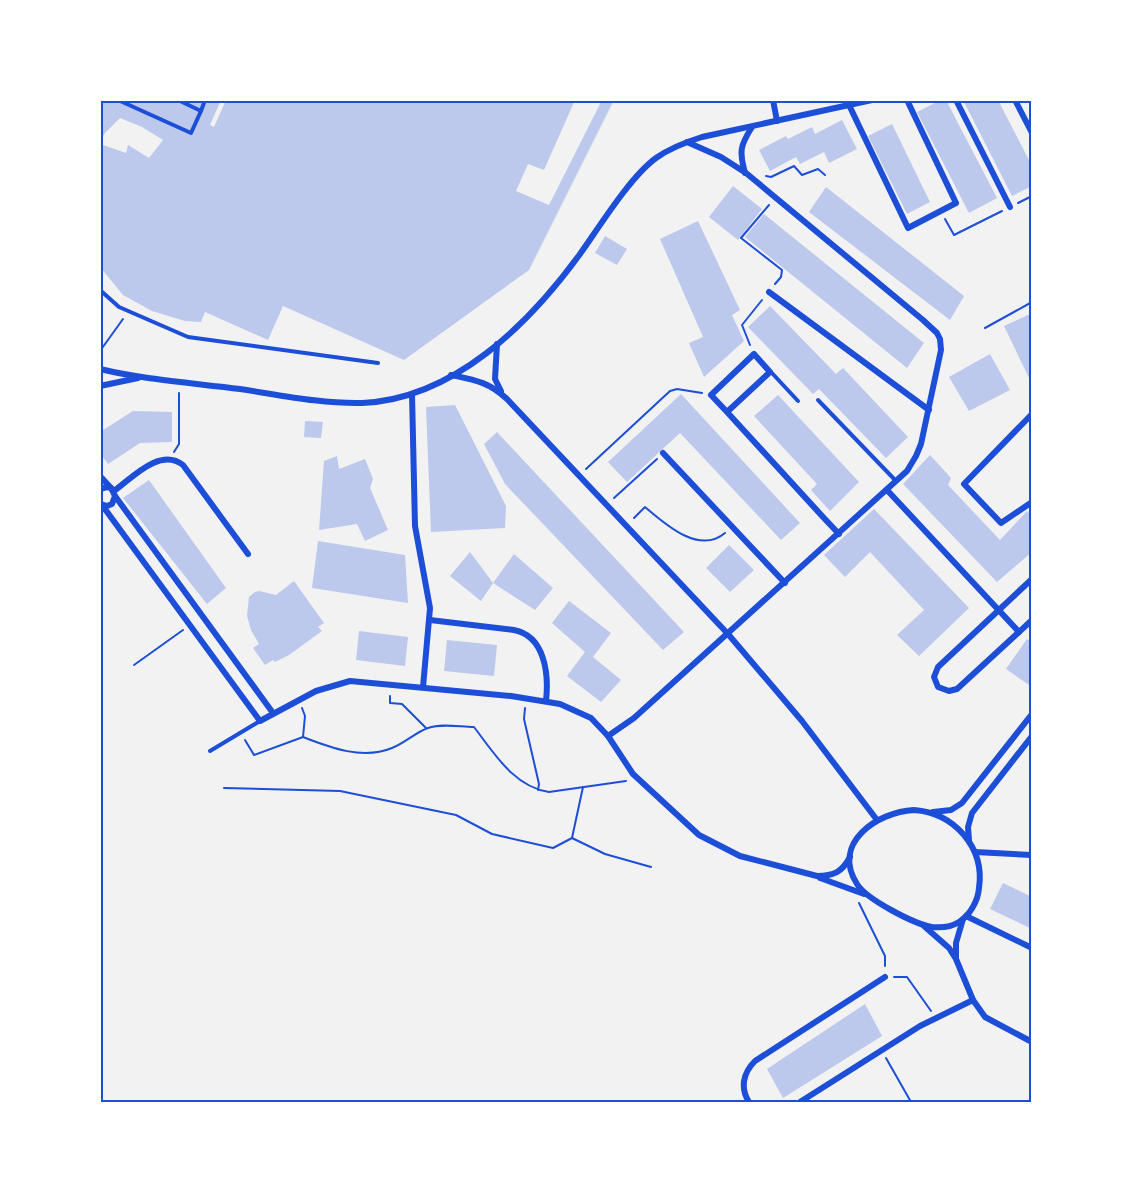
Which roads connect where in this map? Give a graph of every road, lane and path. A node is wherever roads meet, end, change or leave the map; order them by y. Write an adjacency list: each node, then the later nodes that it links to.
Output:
1 (118, 100): 10 (lane)
2 (178, 100): 10 (lane)
3 (205, 100): 10 (lane)
4 (773, 100): 11 (street)
5 (872, 100): 9 (street)
6 (907, 100): 20 (street)
7 (956, 100): 19 (street)
8 (1016, 100): 13 (street)
9 (849, 105): 11 (street); 20 (street)
10 (201, 111)
11 (777, 121): 12 (street)
12 (752, 126): 14 (street); 15 (street)
13 (1032, 133)
14 (686, 142): 15 (street); 26 (street)
15 (746, 174): 16 (path); 18 (street)
16 (825, 175)
17 (1032, 196): 19 (path)
18 (774, 198): 22 (path); 41 (street)
19 (1010, 207): 20 (path)
20 (941, 211)
21 (100, 290): 29 (lane)
22 (769, 292): 28 (path); 41 (street)
23 (1032, 302): 24 (path)
24 (985, 328)
25 (115, 330): 27 (path)
26 (497, 344): 32 (street); 37 (street)
27 (100, 351)
28 (754, 354): 31 (street); 36 (street)
29 (378, 363)
30 (100, 369): 33 (street)
31 (770, 372): 39 (lane); 42 (street)
32 (451, 375): 35 (street); 37 (street)
33 (142, 377): 34 (street); 35 (street)
34 (100, 386)
35 (412, 394): 62 (street)
36 (711, 395): 42 (street); 47 (path)
37 (507, 399): 47 (street)
38 (818, 400): 48 (lane)
39 (798, 401)
40 (178, 405): 44 (path)
41 (929, 410): 48 (street)
42 (727, 412): 57 (street)
43 (1031, 415): 52 (street)
44 (179, 444)
45 (663, 453): 54 (path); 56 (street)
46 (100, 476): 51 (street)
47 (579, 476): 54 (street)
48 (896, 482): 50 (street)
49 (100, 489): 51 (street)
50 (887, 490): 57 (street); 61 (street)
51 (113, 492): 53 (street); 58 (street); 73 (street)
52 (1032, 502)
53 (101, 505): 64 (street)
54 (606, 505): 55 (street)
55 (626, 527): 56 (path); 66 (street)
56 (733, 527): 60 (street)
57 (839, 534): 60 (street)
58 (248, 554)
59 (1032, 579): 61 (street)
60 (785, 583): 66 (street)
61 (999, 610): 65 (street); 65 (street)
62 (429, 620): 69 (street); 72 (street)
63 (1032, 620): 65 (street)
64 (190, 624): 67 (path); 75 (street)
65 (1019, 632)
66 (728, 634): 78 (street); 89 (street)
67 (134, 665)
68 (391, 684): 69 (street); 71 (street); 76 (path)
69 (423, 687): 70 (street)
70 (526, 698): 72 (street); 87 (path)
71 (299, 699): 73 (street); 80 (path)
72 (546, 701): 78 (street)
73 (273, 713): 75 (street)
74 (1032, 714): 81 (street)
75 (260, 721): 77 (lane)
76 (426, 728): 80 (path); 87 (path)
77 (241, 733): 80 (path); 82 (lane)
78 (608, 736): 84 (street)
79 (1032, 736): 83 (street)
80 (303, 737)
81 (1005, 748): 83 (street); 88 (street)
82 (210, 751)
83 (1015, 757): 91 (street)
84 (633, 774): 85 (path); 96 (street)
85 (583, 787): 87 (path); 90 (path)
86 (224, 788): 90 (path)
87 (538, 790)
88 (931, 813): 89 (street); 91 (street)
89 (877, 820): 94 (street)
90 (573, 838): 95 (path)
91 (969, 840): 92 (street)
92 (975, 852): 93 (street); 99 (street)
93 (1032, 855)
94 (850, 857): 96 (street); 98 (street)
95 (651, 867)
96 (817, 876): 97 (street)
97 (853, 890): 98 (street); 103 (path)
98 (868, 896): 100 (street)
99 (965, 917): 100 (street); 101 (street); 102 (street)
100 (920, 923): 102 (street)
101 (1032, 948)
102 (956, 959): 105 (street)
103 (885, 977): 109 (street)
104 (907, 977): 106 (path)
105 (974, 1000): 106 (street); 107 (street)
106 (937, 1018): 108 (street)
107 (1032, 1042)
108 (881, 1050): 110 (street); 111 (path)
109 (749, 1102)
110 (800, 1102)
111 (912, 1102)

